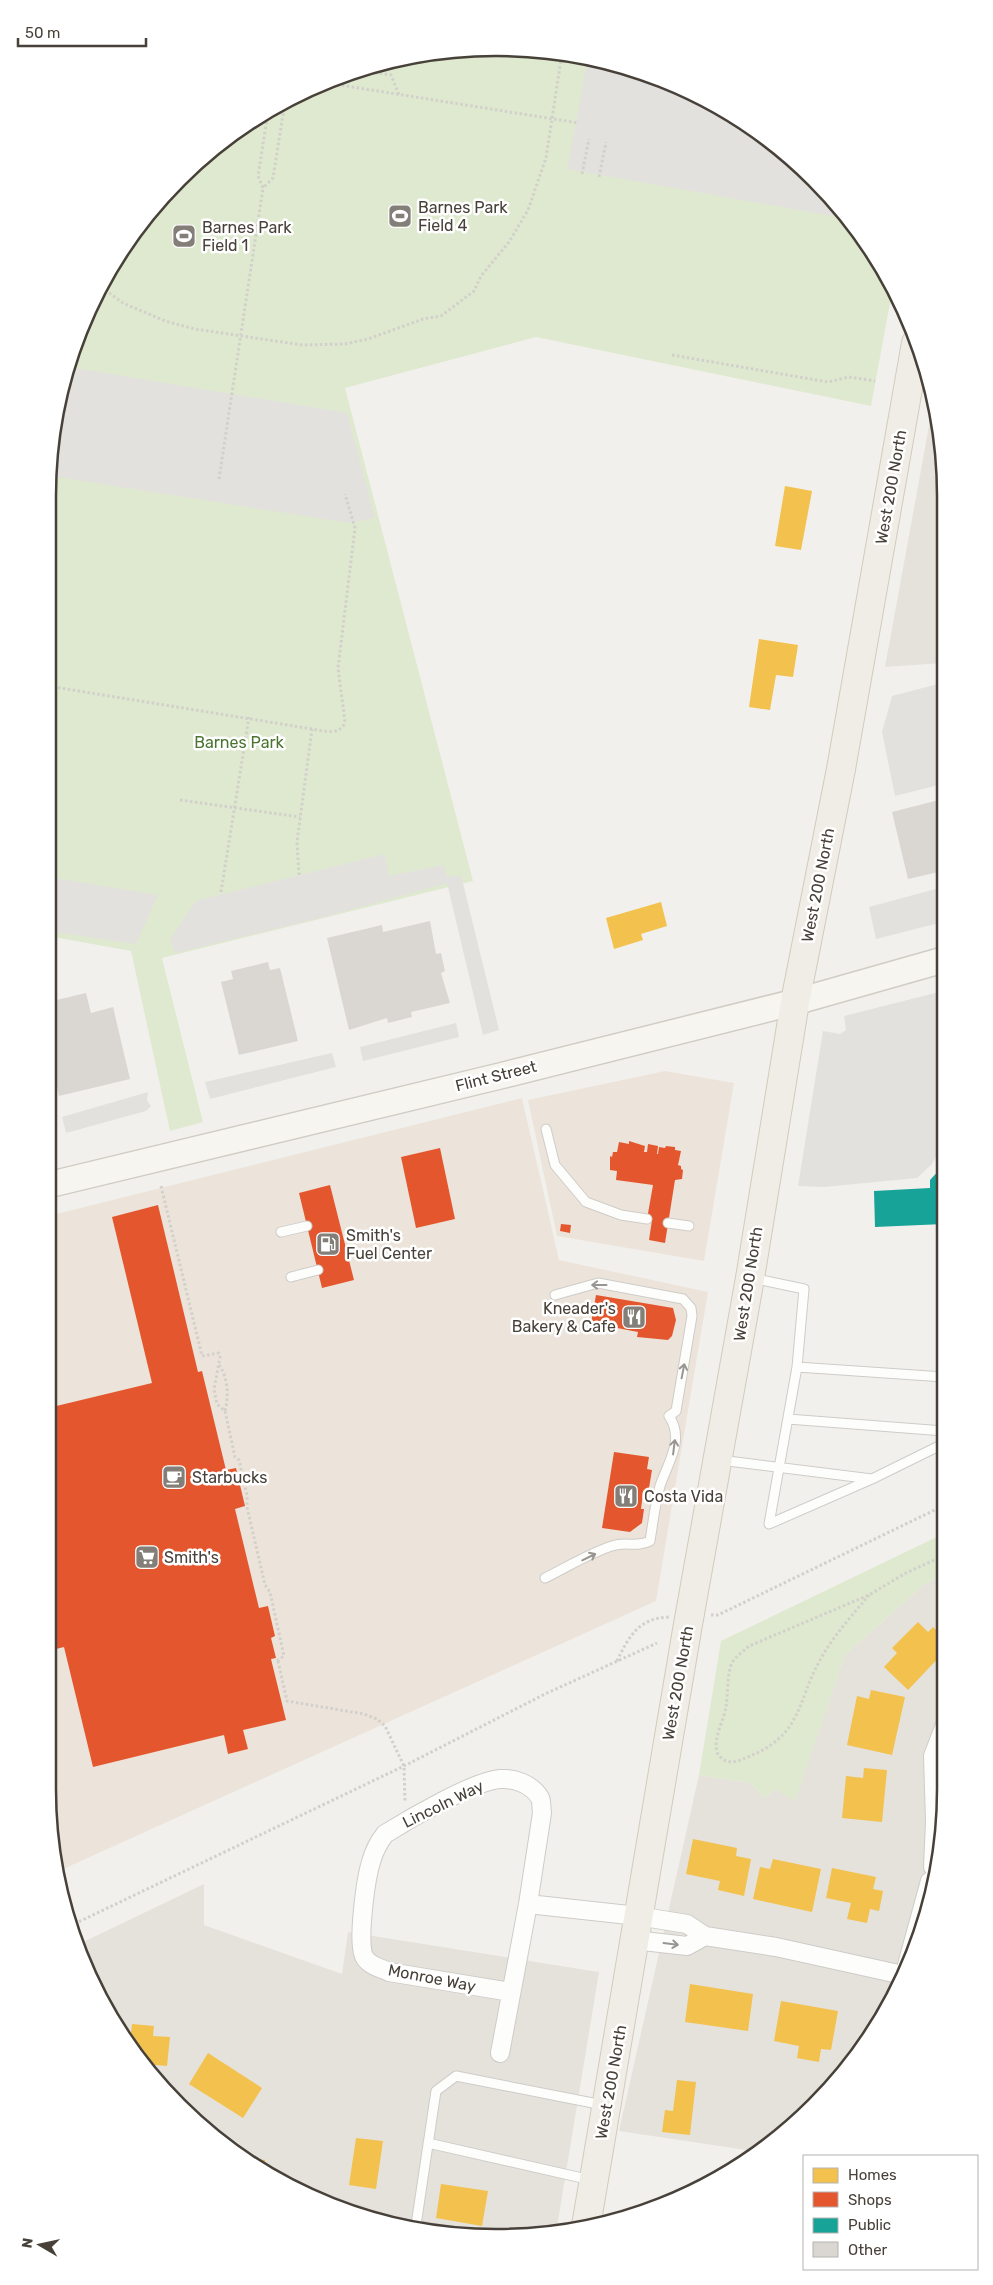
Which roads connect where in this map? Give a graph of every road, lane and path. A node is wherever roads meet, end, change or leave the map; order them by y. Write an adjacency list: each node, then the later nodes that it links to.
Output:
1 (561, 61): 6 (path)
2 (376, 73): 4 (path)
3 (341, 85): 4 (path)
4 (399, 95): 6 (path)
5 (284, 111): 13 (path)
6 (552, 120): 8 (path); 15 (path)
7 (267, 121): 13 (path)
8 (579, 123)
9 (590, 139): 11 (path)
10 (606, 142): 12 (path)
11 (582, 174)
12 (599, 177)
13 (263, 188): 15 (path)
14 (107, 292): 15 (path)
15 (241, 336): 19 (path)
16 (672, 355): 18 (path)
17 (914, 357): 30 (main road, West 200 North)
18 (875, 381)
19 (219, 479)
20 (345, 494): 23 (path)
21 (56, 687): 22 (path)
22 (249, 718): 23 (path); 25 (path)
23 (312, 729): 26 (path)
24 (180, 800): 25 (path)
25 (235, 808): 26 (path); 28 (path)
26 (300, 817): 27 (path)
27 (299, 875)
28 (221, 892)
29 (937, 962): 30 (street, Flint Street)
30 (795, 1002): 32 (street, Flint Street); 41 (main road, West 200 North)
31 (546, 1129): 34 (lane)
32 (56, 1183)
33 (161, 1186): 43 (path)
34 (647, 1219)
35 (668, 1223): 37 (lane)
36 (307, 1226): 38 (lane)
37 (689, 1226)
38 (281, 1232)
39 (318, 1270): 40 (lane)
40 (291, 1277)
41 (750, 1278): 44 (lane); 52 (main road, West 200 North)
42 (555, 1295): 57 (lane, one-way to 42)
43 (219, 1365): 46 (path); 46 (path)
44 (797, 1367): 45 (lane); 47 (lane)
45 (937, 1377)
46 (225, 1411): 51 (path)
47 (788, 1418): 48 (lane); 53 (lane)
48 (937, 1430)
49 (937, 1446): 54 (lane)
50 (240, 1449): 51 (path)
51 (233, 1450): 64 (path)
52 (717, 1460): 53 (lane); 70 (main road, West 200 North)
53 (778, 1467): 54 (lane); 54 (lane)
54 (872, 1479)
55 (937, 1509): 59 (path)
56 (937, 1559): 58 (path)
57 (545, 1578)
58 (869, 1595): 58 (path)
59 (718, 1615)
60 (661, 1617): 62 (path)
61 (657, 1643): 62 (path)
62 (617, 1661): 64 (path)
63 (937, 1746): 67 (street)
64 (404, 1766): 65 (path); 69 (path)
65 (410, 1820): 66 (street, Lincoln Way); 68 (street, Lincoln Way)
66 (385, 1834): 73 (street, Monroe Way)
67 (934, 1835)
68 (528, 1904): 70 (street); 73 (street, Lincoln Way)
69 (78, 1922)
70 (636, 1928): 71 (street); 71 (street, one-way to 71); 75 (main road, West 200 North)
71 (706, 1936): 72 (street)
72 (896, 1972)
73 (511, 1992): 74 (street, Lincoln Way)
74 (500, 2053)
75 (607, 2106): 76 (lane); 77 (main road, West 200 North)
76 (428, 2143): 77 (lane); 79 (lane)
77 (594, 2181): 78 (main road, West 200 North)
78 (587, 2219)
79 (417, 2221)

